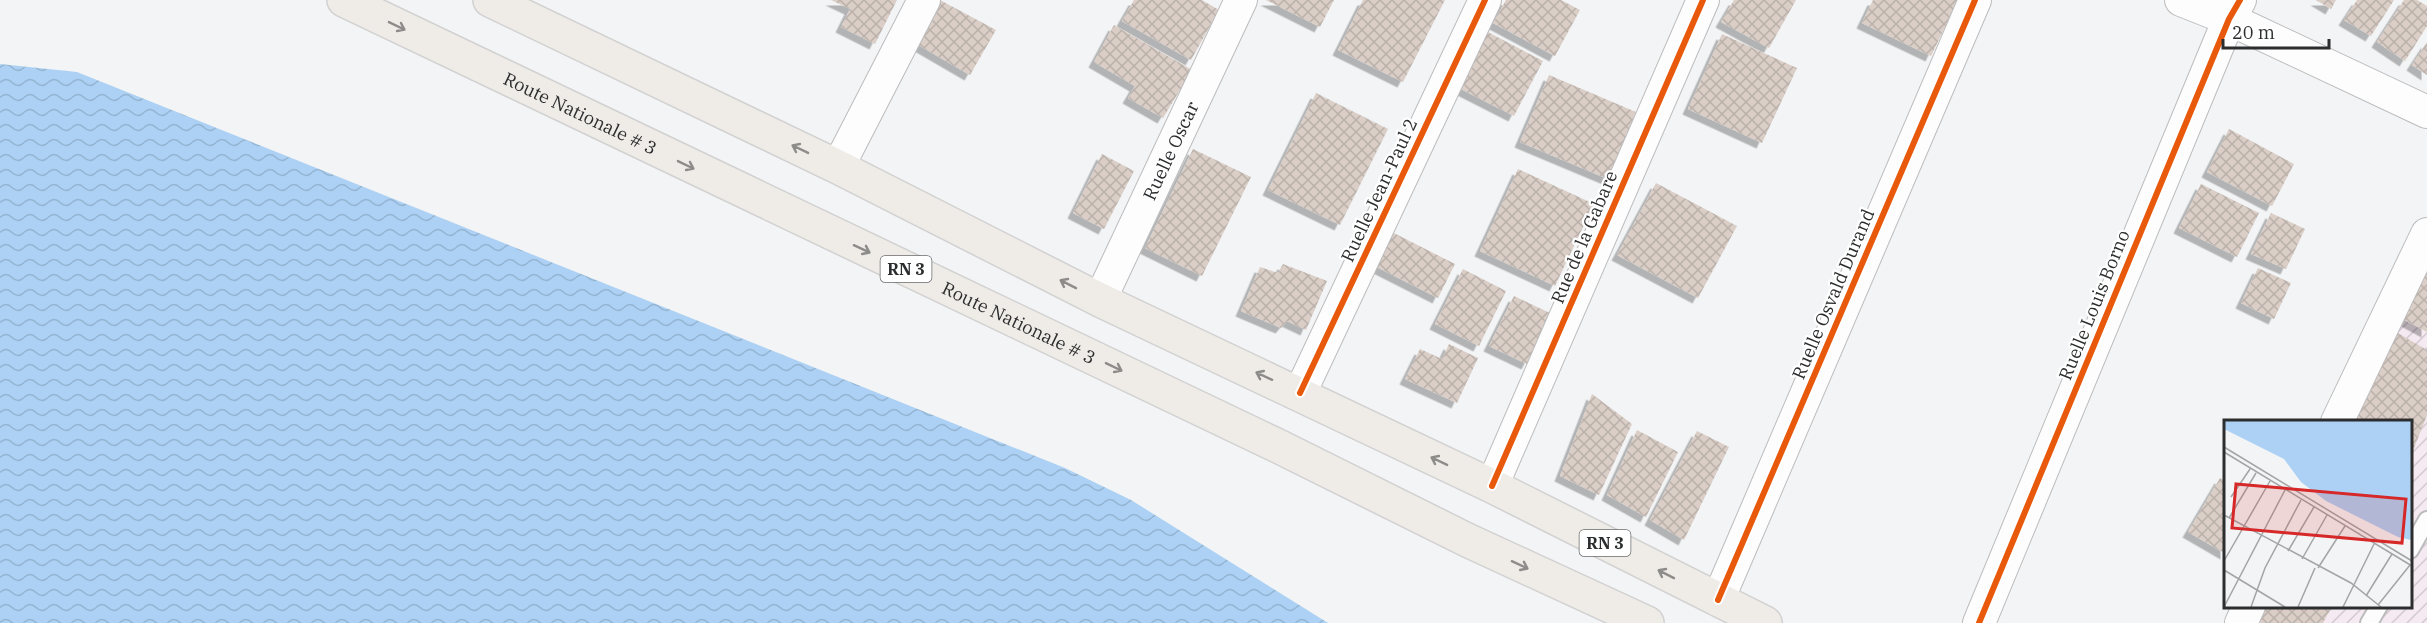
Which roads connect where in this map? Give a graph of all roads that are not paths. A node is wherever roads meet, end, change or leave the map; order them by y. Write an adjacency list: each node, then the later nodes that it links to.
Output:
1 (344, 0): 22 (main road, Route Nationale # 3 / RN 3, one-way to 22)
2 (490, 0): 11 (main road, RN 3, one-way to 2)
3 (924, 0): 11 (street)
4 (1241, 0): 13 (street, Ruelle Oscar)
5 (1485, 0): 14 (street, Ruelle Jean-Paul 2)
6 (1703, 0): 16 (street, Rue de la Gabare)
7 (1975, 0): 19 (street, Ruelle Osvald Durand)
8 (2181, 0): 9 (street)
9 (2234, 10): 10 (street); 24 (street, Ruelle Louis Borno)
10 (2427, 112)
11 (838, 167): 13 (main road, RN 3, one-way to 11)
12 (2427, 234): 15 (street)
13 (1100, 300): 14 (main road, RN 3, one-way to 13)
14 (1300, 393): 16 (main road, RN 3, one-way to 14)
15 (2338, 420)
16 (1492, 486): 19 (main road, RN 3, one-way to 16)
17 (2427, 520): 18 (lane)
18 (2412, 546)
19 (1718, 600): 23 (main road, RN 3)
20 (2248, 608): 25 (street)
21 (2378, 608): 26 (lane)
22 (1647, 623)
23 (1765, 623)
24 (1979, 623)
25 (2241, 623)
26 (2369, 623)

